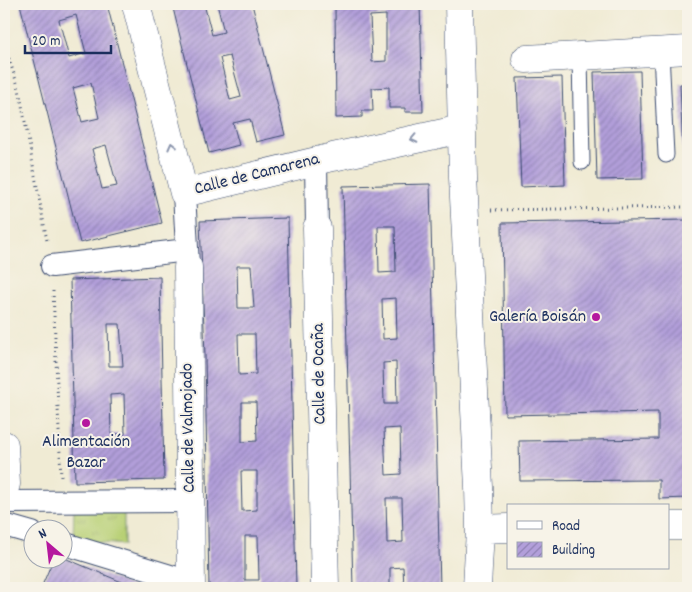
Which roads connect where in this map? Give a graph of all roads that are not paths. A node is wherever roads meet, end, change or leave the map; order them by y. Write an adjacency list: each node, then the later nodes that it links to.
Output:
1 (136, 4): 11 (street, Calle de Camarena, one-way to 1)
2 (459, 4): 7 (street)
3 (688, 50): 4 (street)
4 (661, 52): 5 (street); 8 (lane)
5 (580, 56): 6 (street); 10 (lane)
6 (526, 59)
7 (462, 128): 9 (street, Calle de Camarena, one-way to 9); 23 (street)
8 (666, 155)
9 (316, 161): 11 (street, Calle de Camarena); 12 (street, Calle de Ocaña)
10 (582, 162)
11 (184, 193): 13 (street)
12 (317, 228): 28 (street, Calle de Ocaña)
13 (187, 258): 14 (street); 17 (street, Calle de Valmojado)
14 (52, 266)
15 (4, 446): 16 (street)
16 (4, 490)
17 (190, 501): 18 (street); 27 (street, Calle de Valmojado)
18 (4, 502)
19 (4, 524): 24 (street)
20 (670, 526): 21 (street)
21 (688, 526)
22 (507, 528): 23 (street)
23 (480, 529): 29 (street)
24 (22, 530)
25 (72, 546): 26 (street)
26 (149, 579): 27 (street)
27 (190, 585)
28 (324, 588)
29 (476, 588)

